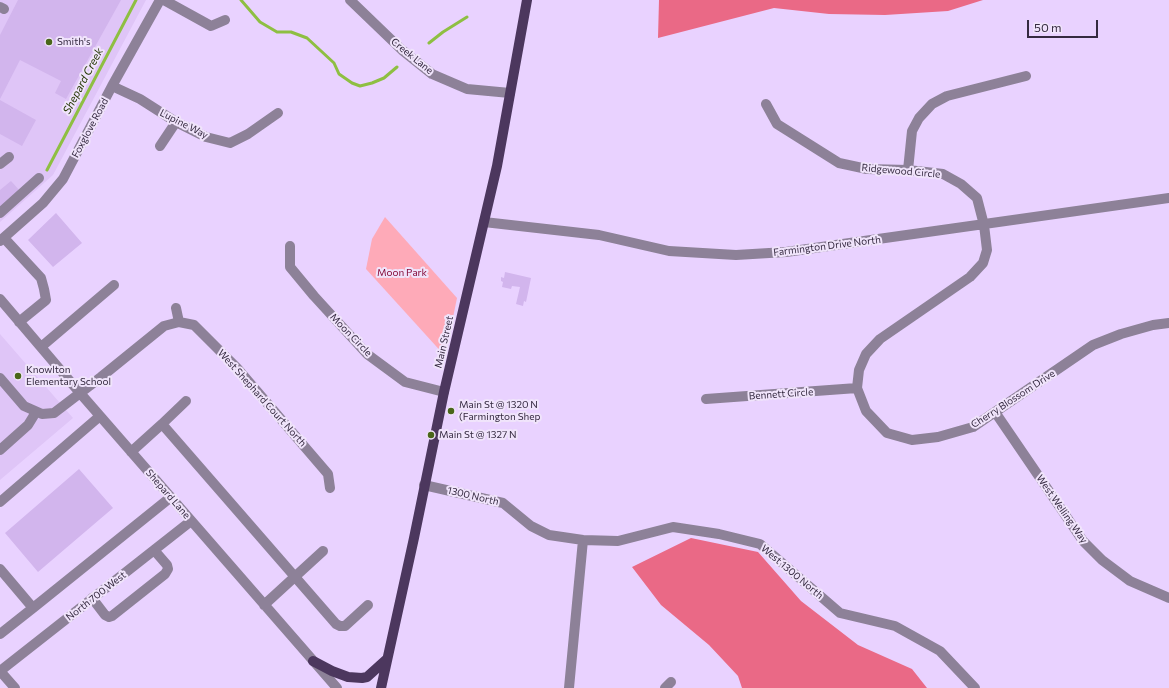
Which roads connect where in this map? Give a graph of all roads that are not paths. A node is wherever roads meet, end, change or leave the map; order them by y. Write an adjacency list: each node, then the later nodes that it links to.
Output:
1 (160, 0): 7 (street, Foxglove Road)
2 (164, 0): 5 (street)
3 (350, 0): 8 (street, Creek Lane)
4 (527, 0): 8 (main road, Main Street)
5 (224, 20)
6 (1026, 76): 15 (street)
7 (112, 86): 11 (street, Lupine Way); 21 (street, Foxglove Road)
8 (510, 93): 19 (main road, Main Street)
9 (766, 104): 15 (street, Ridgewood Circle)
10 (278, 113): 11 (street, Lupine Way)
11 (176, 122): 12 (street)
12 (160, 146)
13 (9, 157): 14 (street)
14 (0, 164)
15 (908, 170): 20 (street, Ridgewood Circle)
16 (38, 178): 18 (street)
17 (1169, 198): 20 (street, Farmington Drive North)
18 (0, 213)
19 (484, 222): 20 (street, Farmington Drive North); 32 (main road, Main Street)
20 (984, 225): 31 (street, Cherry Blossom Drive)
21 (2, 239): 26 (street)
22 (290, 246): 32 (street, Moon Circle)
23 (114, 285): 29 (street)
24 (0, 299): 26 (street, Shepard Lane)
25 (176, 308): 27 (street)
26 (19, 322): 29 (street, Shepard Lane)
27 (180, 322): 33 (street); 43 (street, West Shephard Court North)
28 (1169, 323): 37 (street, Cherry Blossom Drive)
29 (41, 347): 33 (street, Shepard Lane)
30 (0, 378): 36 (street)
31 (857, 388): 34 (street, Bennett Circle); 37 (street, Cherry Blossom Drive)
32 (444, 392): 42 (main road, Main Street)
33 (80, 393): 36 (street); 38 (street, Shepard Lane)
34 (706, 399)
35 (186, 401): 39 (street)
36 (36, 412): 40 (street)
37 (995, 412): 53 (street, West Welling Way)
38 (100, 416): 41 (street, Shepard Lane); 45 (street)
39 (162, 424): 41 (street); 51 (street)
40 (0, 450)
41 (131, 452): 44 (street, Shepard Lane)
42 (424, 485): 47 (street, 1300 North); 58 (main road, Main Street)
43 (330, 488)
44 (170, 497): 46 (street, Shepard Lane); 56 (street)
45 (0, 502)
46 (191, 521): 48 (street, North 700 West); 54 (street, Shepard Lane)
47 (583, 540): 64 (street); 65 (street, West 1300 North)
48 (154, 550): 52 (street, North 700 West); 52 (street)
49 (323, 551): 51 (street)
50 (0, 569): 56 (street)
51 (295, 576): 54 (street); 55 (street)
52 (92, 598): 60 (street, North 700 West)
53 (1169, 598)
54 (264, 605): 59 (street, Shepard Lane)
55 (368, 605)
56 (33, 608): 57 (street)
57 (0, 634)
58 (387, 659): 59 (main road); 63 (main road, Main Street)
59 (314, 661): 62 (street, Shepard Lane)
60 (0, 671): 61 (street)
61 (15, 688)
62 (337, 688)
63 (380, 688)
64 (569, 688)
65 (976, 688)

